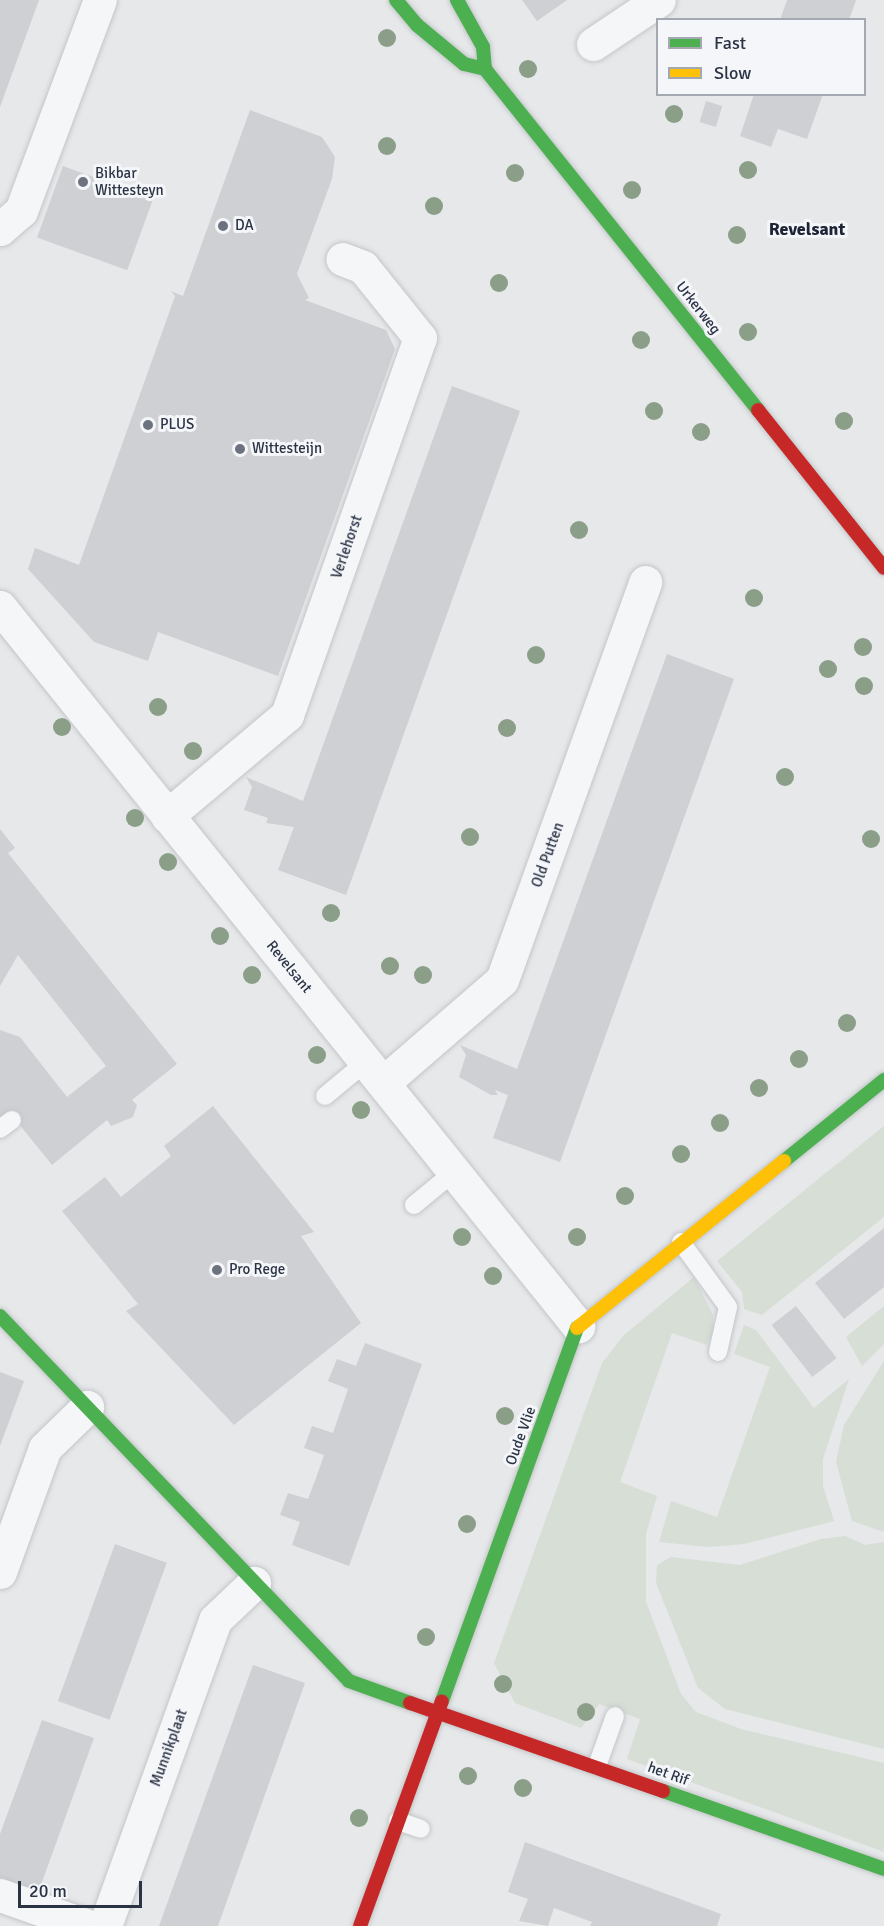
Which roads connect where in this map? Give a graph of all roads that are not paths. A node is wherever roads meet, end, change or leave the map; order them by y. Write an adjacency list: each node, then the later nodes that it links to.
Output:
1 (100, 0): 7 (street)
2 (396, 0): 6 (street)
3 (457, 0): 6 (street, Urkerweg)
4 (659, 0): 5 (street)
5 (594, 44)
6 (485, 69): 9 (street, Urkerweg)
7 (0, 229)
8 (342, 259): 12 (street, Verlehorst)
9 (884, 568)
10 (645, 582): 13 (street, Old Putten)
11 (0, 607): 12 (street, Revelsant)
12 (167, 816): 13 (street, Revelsant)
13 (374, 1073): 15 (lane); 16 (street, Revelsant)
14 (884, 1080): 18 (street)
15 (325, 1096)
16 (454, 1172): 17 (lane); 20 (street, Revelsant)
17 (414, 1205)
18 (681, 1242): 20 (street); 21 (lane)
19 (0, 1316): 22 (street)
20 (578, 1326): 25 (street, Oude Vlie)
21 (718, 1352)
22 (87, 1407): 23 (street); 24 (street)
23 (0, 1572)
24 (254, 1583): 25 (street); 33 (street, Munnikplaat)
25 (440, 1711): 27 (street, het Rif); 28 (street, Oude Vlie)
26 (615, 1716): 27 (lane)
27 (597, 1766): 30 (street, het Rif)
28 (398, 1821): 29 (lane); 34 (street, Oude Vlie)
29 (421, 1829)
30 (884, 1869)
31 (0, 1895): 32 (street)
32 (87, 1926)
33 (105, 1926)
34 (360, 1926)

